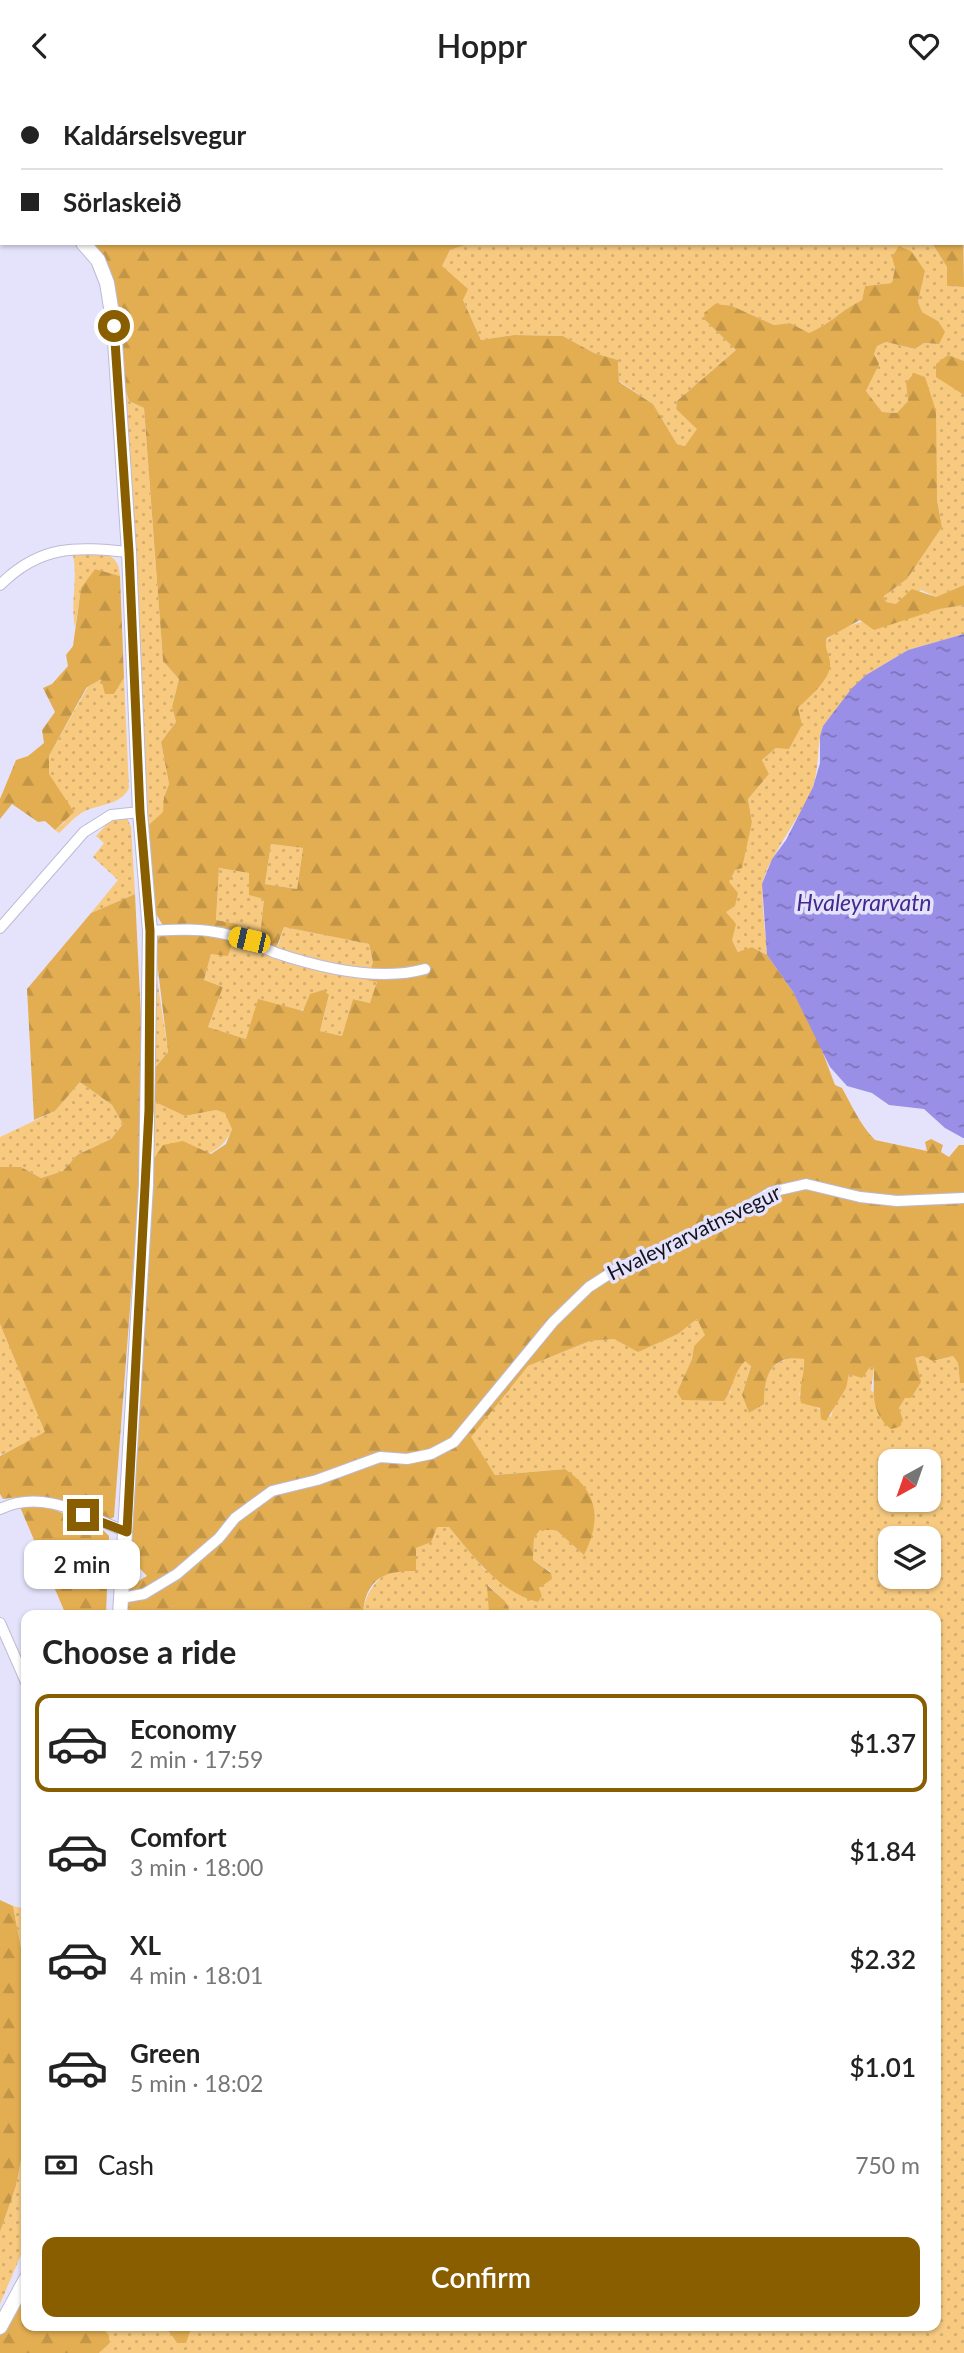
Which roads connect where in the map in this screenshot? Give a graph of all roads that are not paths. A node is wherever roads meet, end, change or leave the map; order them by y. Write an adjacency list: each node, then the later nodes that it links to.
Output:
1 (85, 245): 2 (street)
2 (129, 552): 3 (street); 4 (street)
3 (0, 585)
4 (140, 812): 5 (street); 6 (street)
5 (0, 928)
6 (150, 931): 7 (street); 10 (street)
7 (425, 969)
8 (964, 1198): 11 (street, Hvaleyrarvatnsvegur)
9 (0, 1509): 10 (street)
10 (127, 1532): 11 (street)
11 (121, 1598): 12 (street)
12 (120, 1610)
13 (0, 1623): 14 (street)
14 (21, 1671)
15 (21, 2288): 16 (street)
16 (0, 2327)

